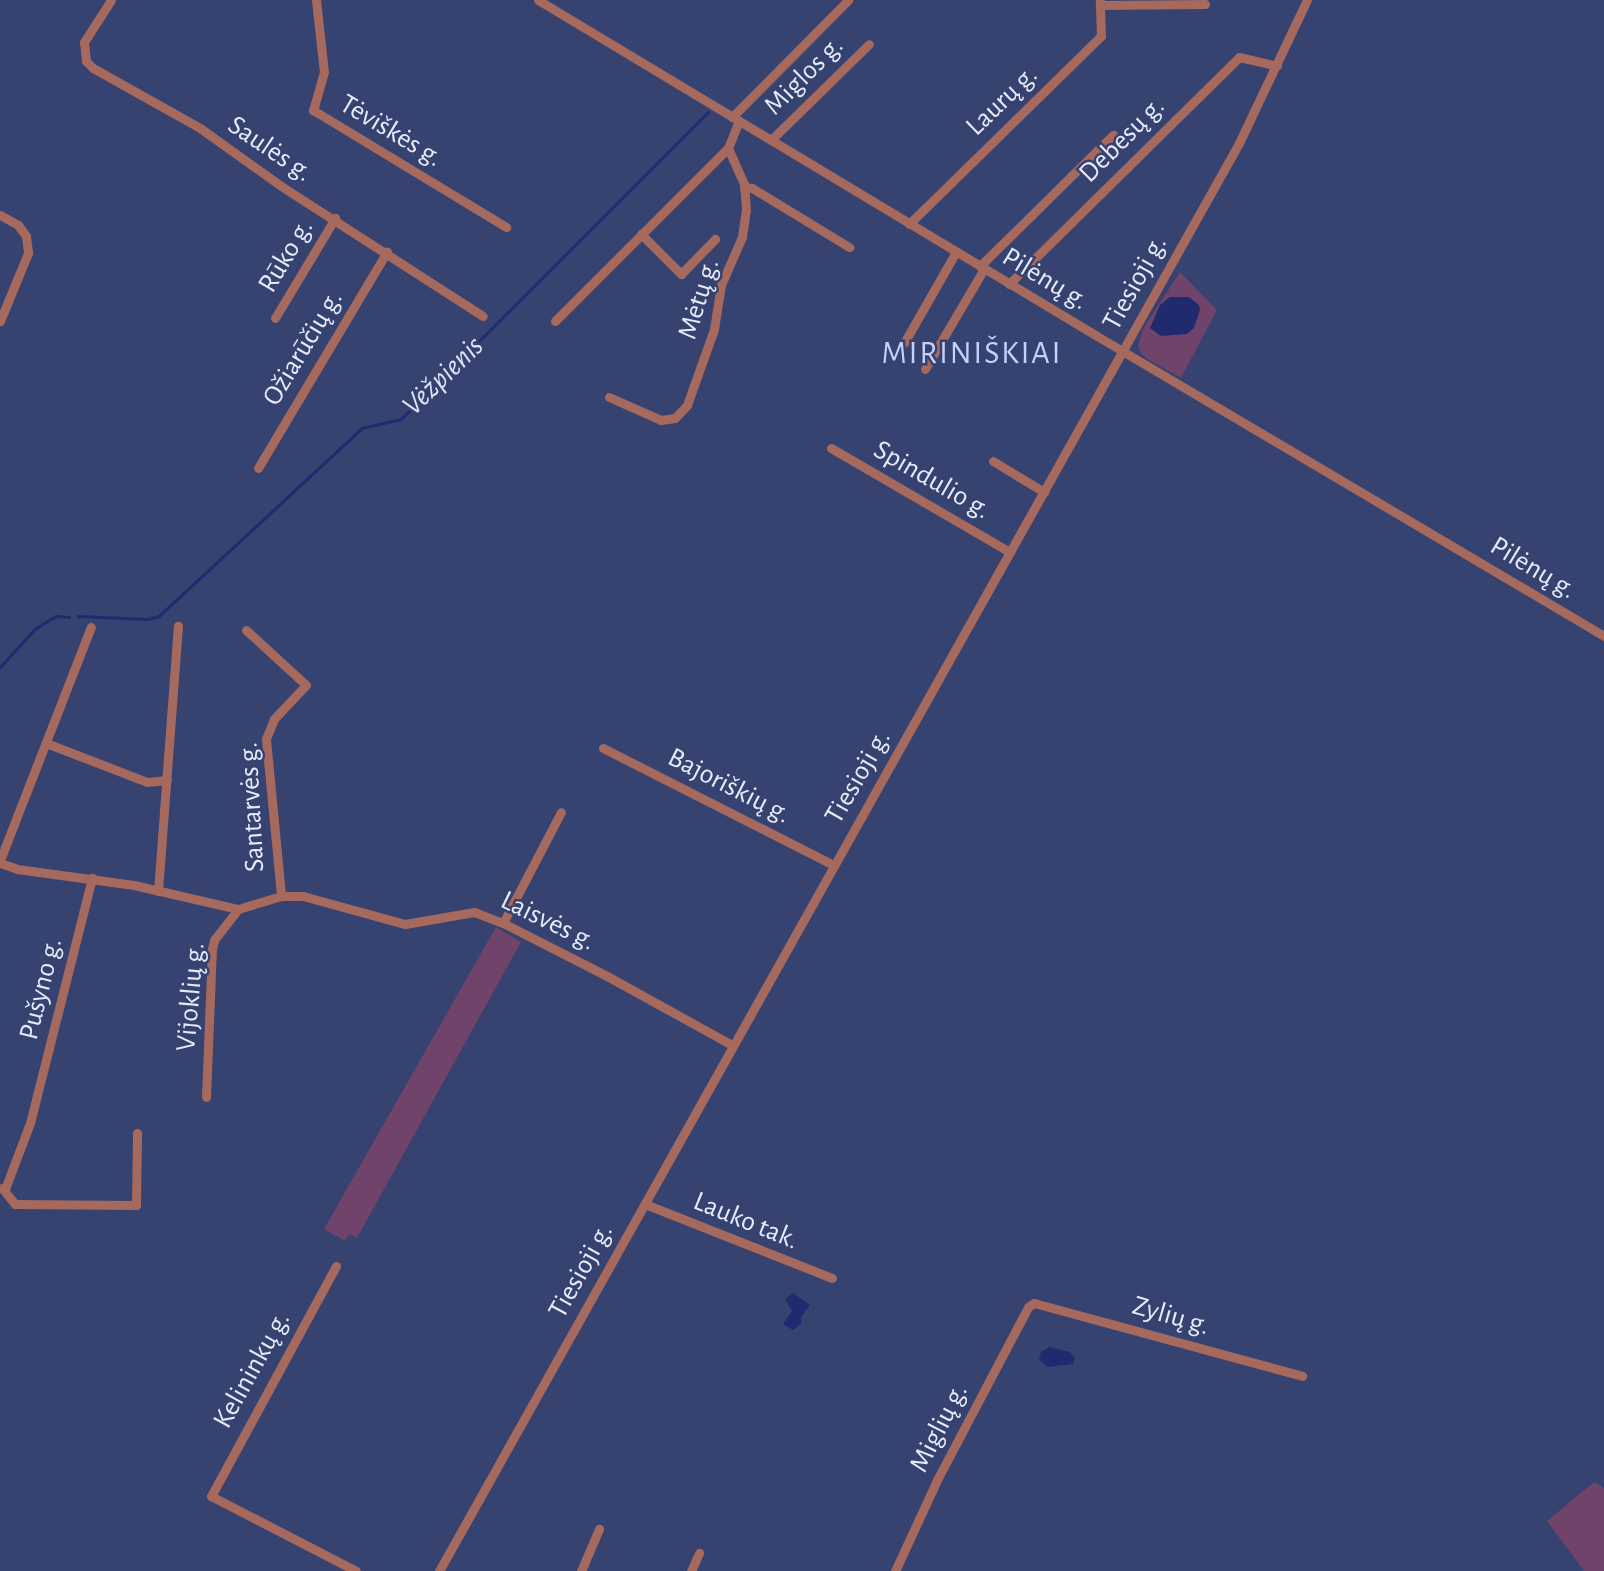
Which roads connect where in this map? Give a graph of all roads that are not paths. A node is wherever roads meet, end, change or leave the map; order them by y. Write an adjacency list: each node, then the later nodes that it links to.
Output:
1 (111, 0): 16 (street, Saulės g.)
2 (316, 0): 18 (street, Tėviškės g.)
3 (538, 0): 10 (street, Pilėnų g.)
4 (848, 0): 10 (street)
5 (1307, 0): 9 (street, Tiesioji g.)
6 (1100, 3): 7 (street); 17 (street, Laurų g.)
7 (1205, 4)
8 (869, 44): 12 (street, Miglos g.)
9 (1277, 66): 25 (street, Debesų g.); 31 (street, Tiesioji g.)
10 (736, 119): 12 (street, Pilėnų g.); 13 (street)
11 (1113, 135): 24 (street)
12 (771, 140): 17 (street, Pilėnų g.)
13 (728, 148): 14 (street, Mėtų g.); 19 (street)
14 (744, 187): 21 (street); 33 (street, Mėtų g.)
15 (0, 215): 28 (street)
16 (335, 218): 23 (street, Saulės g.); 27 (street, Rūko g.)
17 (909, 224): 22 (street, Pilėnų g.)
18 (506, 227)
19 (641, 234): 20 (street); 29 (street)
20 (715, 239)
21 (849, 247)
22 (956, 251): 24 (street, Pilėnų g.); 30 (street)
23 (387, 252): 26 (street, Saulės g.); 36 (street, Ožiarūčių g.)
24 (982, 267): 25 (street, Pilėnų g.); 32 (street)
25 (1009, 284): 31 (street, Pilėnų g.)
26 (483, 316)
27 (275, 318)
28 (0, 321)
29 (555, 321)
30 (904, 343)
31 (1124, 351): 37 (street, Tiesioji g.); 42 (street, Pilėnų g.)
32 (925, 369)
33 (609, 397)
34 (831, 448): 38 (street, Spindulio g.)
35 (993, 461): 37 (street)
36 (258, 468)
37 (1044, 492): 38 (street, Tiesioji g.)
38 (1010, 552): 48 (street, Tiesioji g.)
39 (178, 626): 45 (street)
40 (91, 628): 43 (street)
41 (246, 630): 51 (street, Santarvės g.)
42 (1604, 636)
43 (46, 743): 45 (street); 47 (street)
44 (603, 748): 48 (street, Bajoriškių g.)
45 (167, 780): 50 (street)
46 (561, 812): 53 (street)
47 (0, 861): 49 (street, Laisvės g.)
48 (834, 865): 54 (street, Tiesioji g.)
49 (92, 878): 50 (street, Laisvės g.); 57 (street, Pušyno g.)
50 (158, 891): 52 (street, Laisvės g.)
51 (281, 896): 52 (street, Laisvės g.); 53 (street, Laisvės g.)
52 (238, 909): 55 (street, Vijoklių g.)
53 (503, 923): 54 (street, Laisvės g.)
54 (732, 1045): 58 (street, Tiesioji g.)
55 (205, 1097)
56 (137, 1133): 57 (street)
57 (3, 1188)
58 (645, 1204): 60 (street, Lauko tak.); 66 (street, Tiesioji g.)
59 (336, 1266): 65 (street, Kelininkų g.)
60 (832, 1278)
61 (1028, 1307): 62 (street, Zylių g.); 69 (street, Miglių g.)
62 (1302, 1376)
63 (599, 1529): 67 (street)
64 (699, 1553): 68 (street)
65 (356, 1571)
66 (439, 1571)
67 (581, 1571)
68 (691, 1571)
69 (895, 1571)

